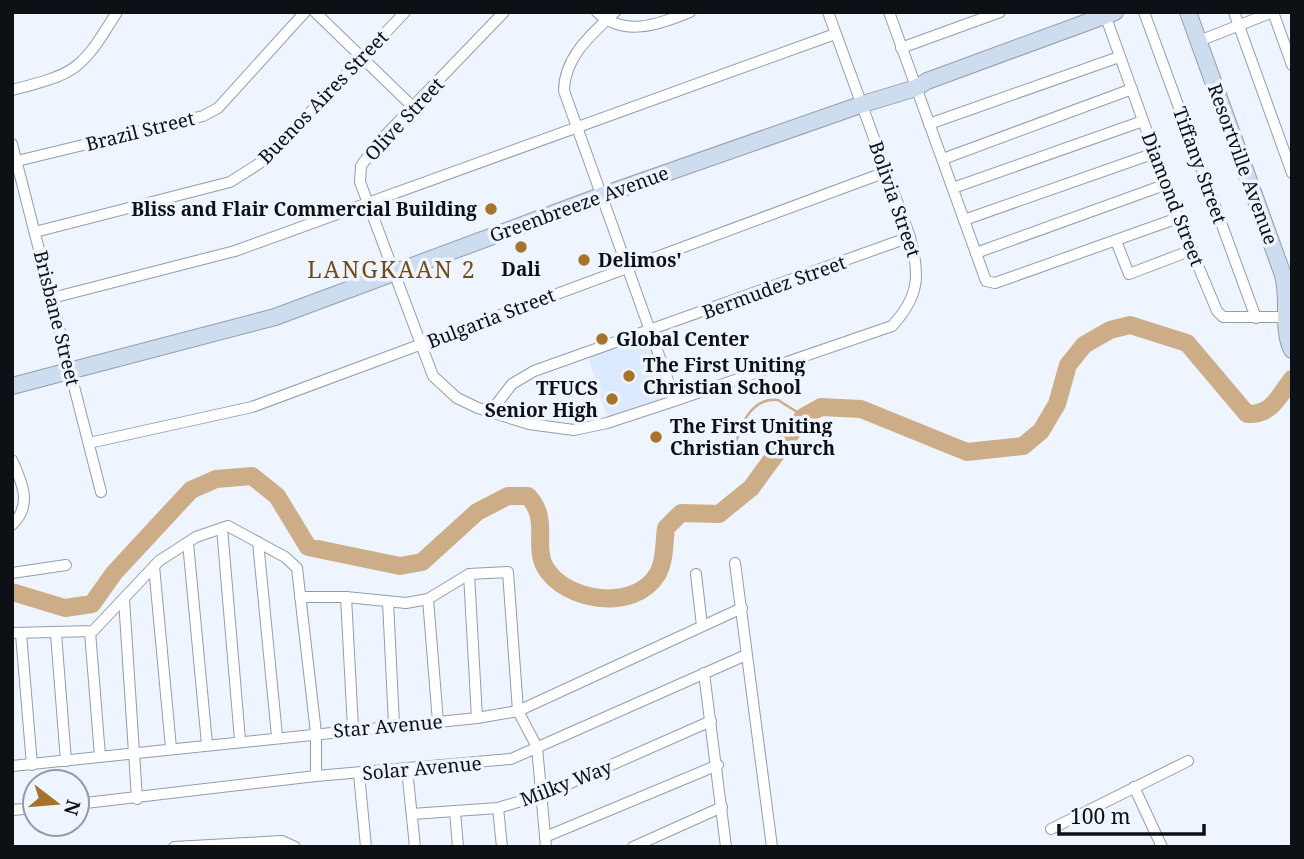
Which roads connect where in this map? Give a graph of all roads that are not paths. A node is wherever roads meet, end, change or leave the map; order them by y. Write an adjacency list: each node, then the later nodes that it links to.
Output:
1 (117, 12): 27 (street)
2 (305, 12): 36 (street, Brazil Street)
3 (315, 12): 23 (street)
4 (405, 12): 23 (street, Buenos Aires Street)
5 (504, 12): 29 (street, Olive Street)
6 (597, 12): 17 (street)
7 (615, 12): 17 (street)
8 (690, 12): 17 (street)
9 (828, 12): 19 (street, Bolivia Street)
10 (1000, 12): 21 (street)
11 (1144, 12): 53 (street, Tiffany Street)
12 (1188, 12): 20 (street, Resortville Avenue)
13 (1234, 12): 18 (street)
14 (1273, 12): 18 (street); 24 (street)
15 (892, 13): 21 (street)
16 (1108, 14): 22 (street, Diamond Street); 25 (street, Greenbreeze Avenue)
17 (606, 21): 32 (street)
18 (1239, 25): 20 (street); 38 (street)
19 (835, 34): 28 (street, Bolivia Street); 32 (street)
20 (1199, 41): 54 (street, Resortville Avenue)
21 (901, 48): 25 (street)
22 (1119, 57): 26 (street, Diamond Street); 31 (street)
23 (360, 59): 29 (street); 45 (street, Buenos Aires Street)
24 (1292, 65)
25 (918, 83): 28 (street, Greenbreeze Avenue); 31 (street)
26 (1132, 89): 30 (street, Diamond Street); 35 (street)
27 (12, 90)
28 (863, 104): 37 (street, Bolivia Street); 41 (street, Greenbreeze Avenue)
29 (414, 108): 42 (street, Olive Street)
30 (1143, 121): 34 (street, Diamond Street); 40 (street)
31 (929, 124): 35 (street)
32 (578, 126): 41 (street); 42 (street)
33 (12, 144): 36 (street, Brisbane Street)
34 (1155, 153): 39 (street, Diamond Street); 44 (street)
35 (943, 159): 40 (street)
36 (17, 161): 45 (street, Brisbane Street)
37 (886, 172): 46 (street, Bolivia Street); 50 (street, Bulgaria Street)
38 (1292, 173)
39 (1167, 184): 43 (street, Diamond Street); 49 (street)
40 (953, 188): 44 (street)
41 (603, 195): 50 (street); 51 (street, Greenbreeze Avenue)
42 (367, 204): 51 (street, Olive Street); 52 (street)
43 (1178, 218): 47 (street); 48 (street, Diamond Street)
44 (964, 220): 49 (street)
45 (35, 232): 52 (street, Brisbane Street)
46 (910, 237): 55 (street, Bermudez Street); 60 (street, Bolivia Street)
47 (1116, 241): 48 (street); 49 (street)
48 (1192, 250): 53 (street, Diamond Street)
49 (976, 253)
50 (628, 265): 55 (street); 56 (street, Bulgaria Street)
51 (394, 271): 56 (street, Olive Street); 58 (street, Greenbreeze Avenue)
52 (52, 298): 58 (street, Brisbane Street)
53 (1256, 318): 54 (street, Diamond Street)
54 (1291, 322): 57 (street, Resortville Avenue)
55 (652, 331): 60 (street); 61 (street, Bermudez Street)
56 (421, 345): 61 (street, Olive Street); 62 (street, Bulgaria Street)
57 (1292, 351)
58 (71, 373): 59 (street, Greenbreeze Avenue); 62 (street, Brisbane Street)
59 (12, 386)
60 (675, 400): 61 (street, Bolivia Street)
61 (492, 410)
62 (89, 443): 64 (street, Brisbane Street)
63 (12, 461): 65 (street)
64 (101, 492)
65 (12, 525)
66 (222, 528): 67 (street); 68 (street); 95 (street)
67 (258, 542): 75 (street); 94 (street)
68 (188, 543): 71 (street); 96 (street)
69 (735, 563): 80 (street)
70 (66, 565): 72 (street)
71 (154, 566): 77 (street); 98 (street)
72 (12, 573)
73 (468, 574): 78 (street); 87 (street); 88 (street)
74 (696, 574): 81 (street)
75 (300, 597): 76 (street); 93 (street)
76 (345, 597): 79 (street); 92 (street)
77 (124, 599): 82 (street); 99 (street)
78 (428, 599): 79 (street); 90 (street)
79 (388, 602): 91 (street)
80 (742, 608): 81 (street, Star Avenue); 85 (street)
81 (702, 626): 87 (street, Star Avenue)
82 (90, 632): 84 (street); 100 (street)
83 (16, 634): 84 (street); 103 (street)
84 (56, 634): 101 (street)
85 (747, 655): 86 (street, Solar Avenue); 127 (street)
86 (704, 673): 89 (street); 97 (street, Solar Avenue)
87 (517, 710): 88 (street, Star Avenue); 97 (street)
88 (477, 718): 90 (street, Star Avenue)
89 (711, 721): 104 (street); 110 (street, Milky Way)
90 (438, 722): 91 (street, Star Avenue)
91 (394, 724): 92 (street, Star Avenue)
92 (353, 728): 93 (street, Star Avenue)
93 (316, 733): 94 (street, Star Avenue); 108 (street)
94 (277, 736): 95 (street, Star Avenue)
95 (240, 740): 96 (street, Star Avenue)
96 (206, 744): 98 (street, Star Avenue)
97 (537, 747): 106 (street, Solar Avenue); 110 (street)
98 (171, 748): 99 (street, Star Avenue)
99 (136, 752): 100 (street, Star Avenue); 111 (street)
100 (100, 757): 101 (street, Star Avenue)
101 (66, 761): 103 (street, Star Avenue)
102 (1188, 761): 109 (street)
103 (32, 765): 105 (street, Star Avenue)
104 (718, 765): 113 (street); 118 (street)
105 (12, 766)
106 (407, 769): 107 (street, Solar Avenue); 116 (street)
107 (359, 774): 108 (street, Solar Avenue); 121 (street)
108 (316, 776): 111 (street, Solar Avenue)
109 (1134, 787): 117 (street); 128 (street)
110 (541, 795): 114 (street, Milky Way); 118 (street)
111 (137, 799): 112 (street, Solar Avenue)
112 (91, 803)
113 (722, 807): 125 (street); 126 (street)
114 (498, 808): 115 (street, Milky Way); 124 (street)
115 (454, 811): 116 (street, Milky Way); 123 (street)
116 (412, 814): 122 (street)
117 (1051, 829)
118 (545, 842)
119 (294, 845): 120 (street)
120 (174, 847)
121 (366, 847)
122 (415, 847)
123 (458, 847)
124 (502, 847)
125 (633, 847)
126 (726, 847)
127 (772, 847)
128 (1161, 847)

